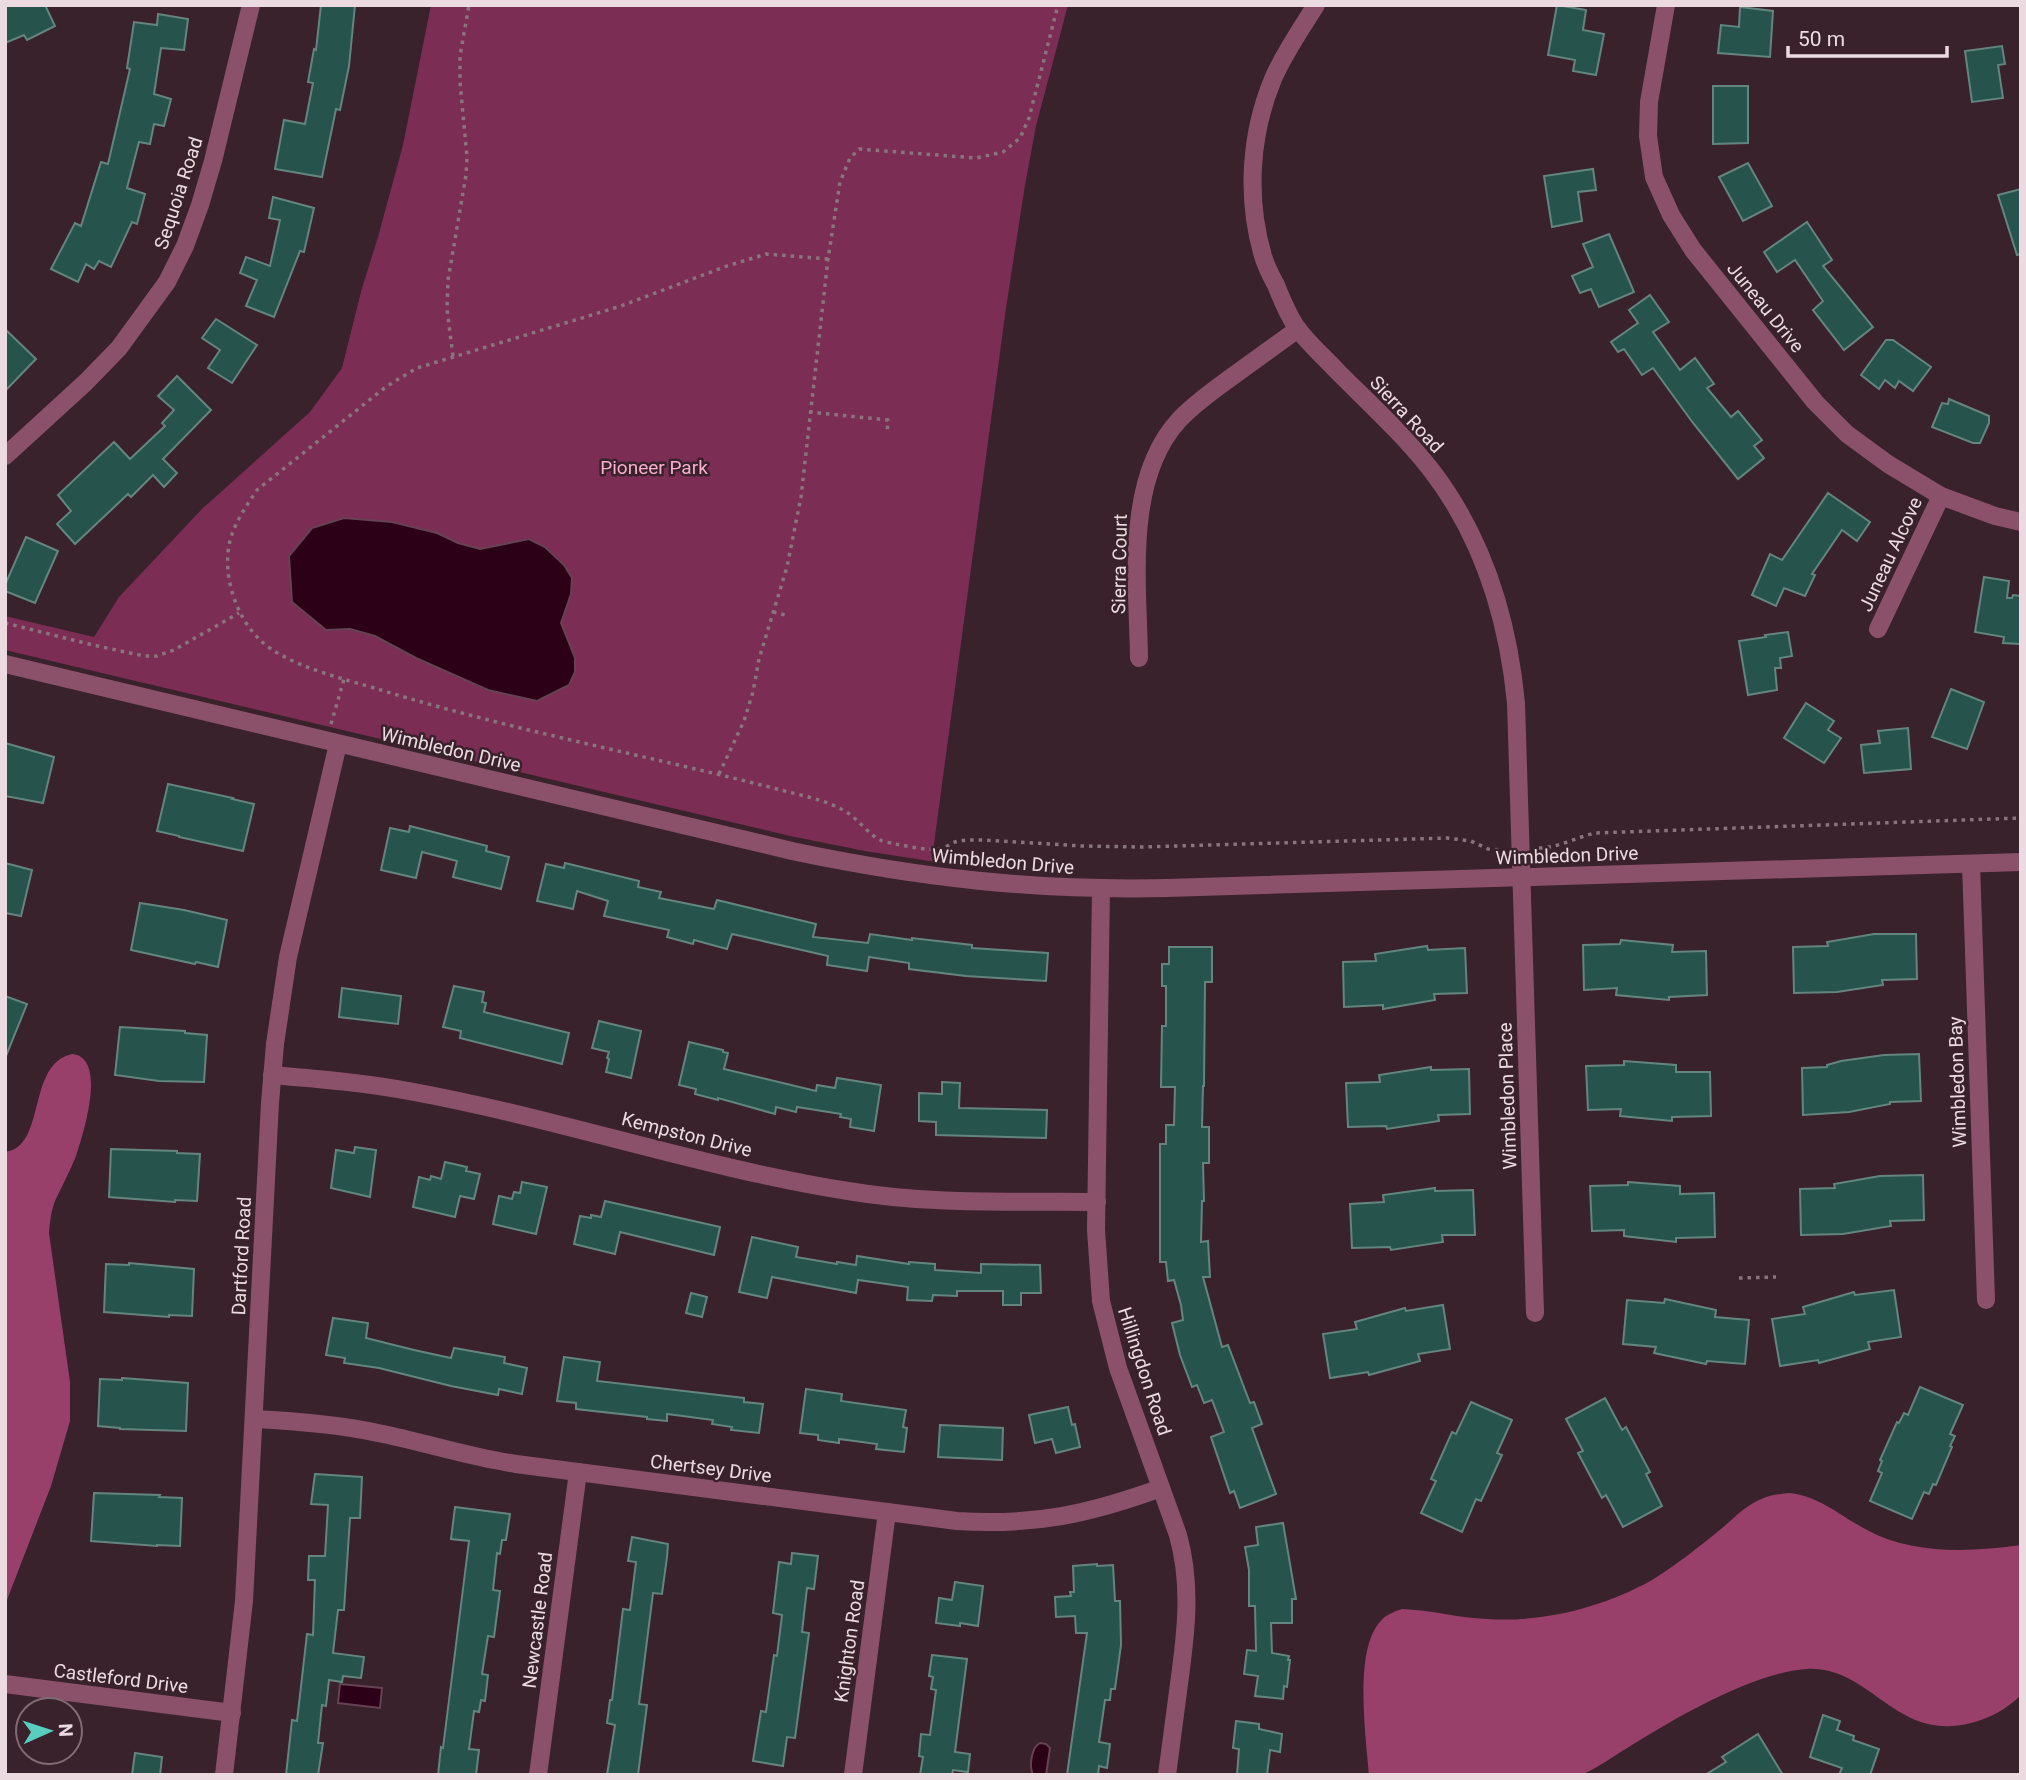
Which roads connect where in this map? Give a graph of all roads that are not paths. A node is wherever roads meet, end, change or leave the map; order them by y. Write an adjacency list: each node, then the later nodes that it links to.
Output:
1 (251, 5): 5 (street, Sequoia Road)
2 (1316, 5): 4 (street, Sierra Road)
3 (1666, 5): 6 (street, Juneau Drive)
4 (1298, 329): 9 (street, Sierra Court); 14 (street, Sierra Road)
5 (6, 455)
6 (1941, 496): 7 (street, Juneau Drive); 8 (street, Juneau Alcove)
7 (2021, 522)
8 (1878, 629)
9 (1139, 658)
10 (5, 664): 11 (street, Wimbledon Drive)
11 (332, 743): 15 (street, Wimbledon Drive); 16 (street, Dartford Road)
12 (2021, 862): 13 (street, Wimbledon Drive)
13 (1971, 864): 14 (street, Wimbledon Drive); 18 (street, Wimbledon Bay)
14 (1521, 877): 15 (street, Wimbledon Drive); 19 (street, Wimbledon Place)
15 (1101, 888): 17 (street, Hillingdon Road)
16 (272, 1075): 17 (street, Kempston Drive); 20 (street, Dartford Road)
17 (1097, 1202): 22 (street, Hillingdon Road)
18 (1986, 1300)
19 (1535, 1313)
20 (254, 1419): 21 (street, Chertsey Drive); 25 (street, Dartford Road)
21 (578, 1472): 23 (street, Chertsey Drive); 27 (street, Newcastle Road)
22 (1161, 1488): 23 (street, Chertsey Drive); 29 (street, Hillingdon Road)
23 (887, 1512): 28 (street, Knighton Road)
24 (5, 1684): 25 (street, Castleford Drive)
25 (232, 1713): 26 (street, Dartford Road)
26 (224, 1775)
27 (538, 1775)
28 (853, 1775)
29 (1167, 1775)

